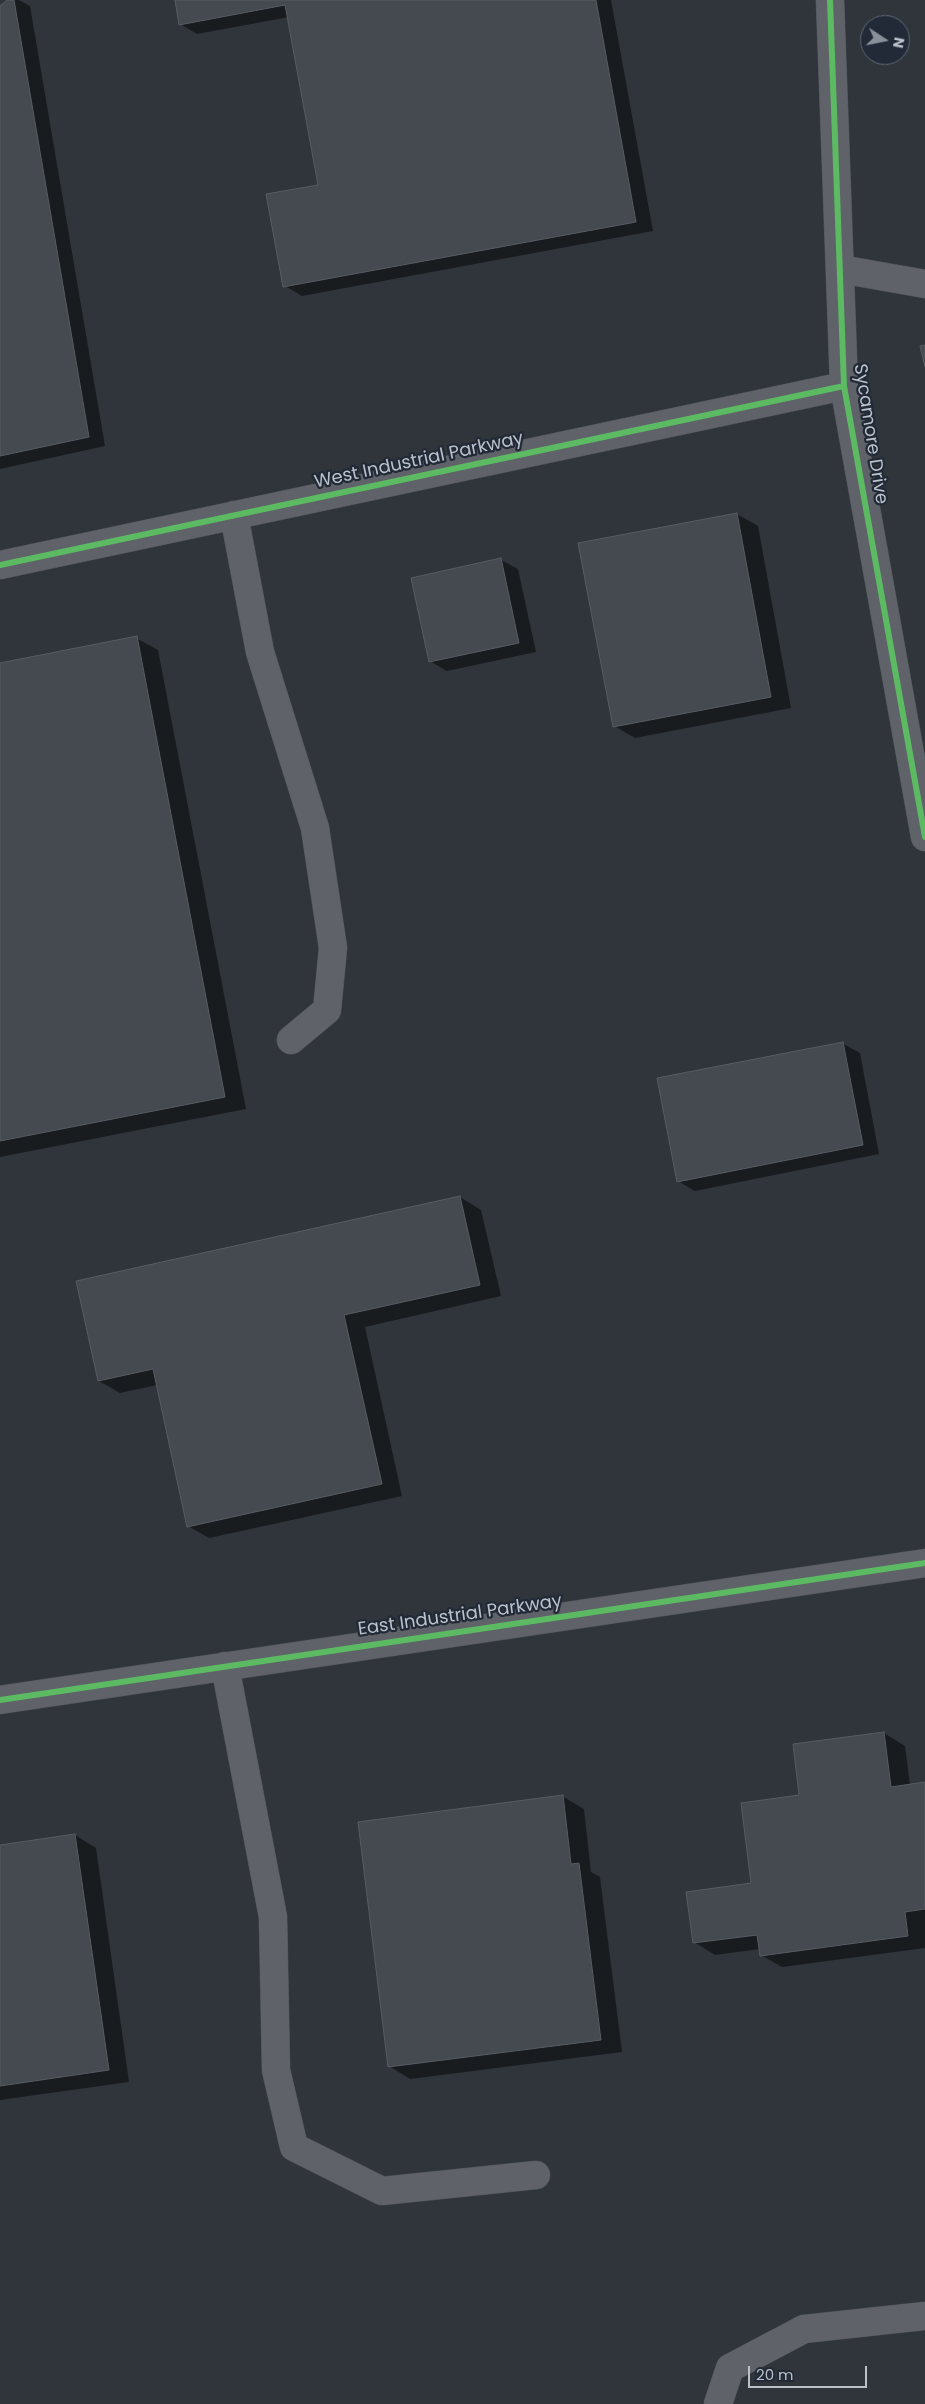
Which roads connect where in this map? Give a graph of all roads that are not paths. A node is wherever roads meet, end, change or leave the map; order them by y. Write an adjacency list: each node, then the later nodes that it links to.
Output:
1 (830, 0): 2 (street, Sycamore Drive)
2 (840, 269): 3 (street); 4 (street, Sycamore Drive)
3 (925, 284)
4 (844, 386): 5 (street, West Industrial Parkway); 7 (street, Sycamore Drive)
5 (234, 515): 6 (street, West Industrial Parkway); 8 (street)
6 (0, 564)
7 (925, 838)
8 (291, 1040)
9 (925, 1563): 10 (street, East Industrial Parkway)
10 (225, 1666): 11 (street, East Industrial Parkway); 12 (street)
11 (0, 1700)
12 (536, 2175)
13 (925, 2316): 14 (street)
14 (718, 2404)

